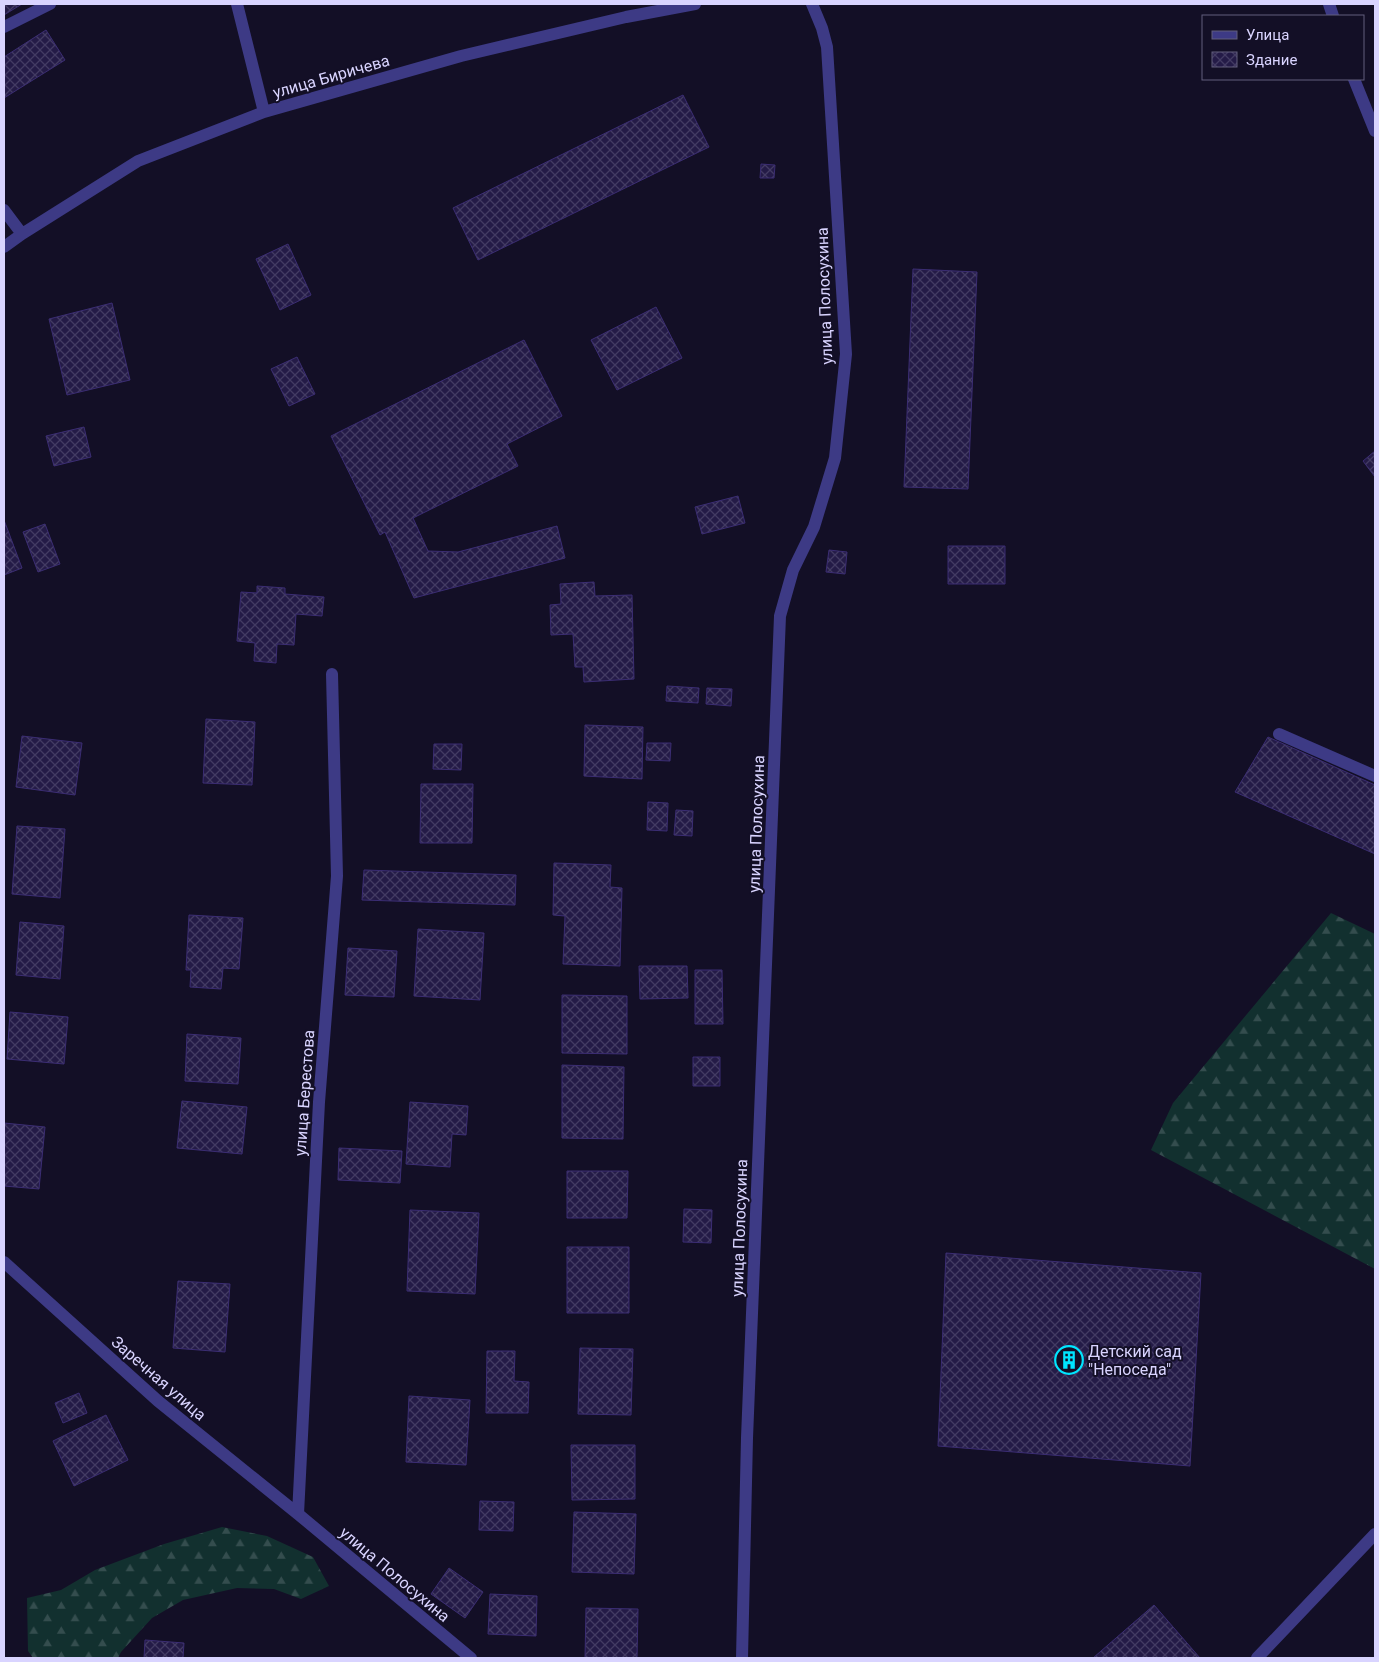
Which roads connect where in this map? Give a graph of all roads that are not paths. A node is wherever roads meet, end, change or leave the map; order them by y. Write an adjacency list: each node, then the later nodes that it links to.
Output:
1 (50, 4): 5 (street)
2 (237, 4): 7 (street)
3 (695, 4): 7 (street, улица Биричева)
4 (812, 4): 19 (street, улица Полосухина)
5 (4, 27)
6 (1354, 80): 8 (street)
7 (264, 112): 10 (street, улица Биричева)
8 (1375, 131)
9 (4, 210): 10 (street)
10 (22, 234): 11 (street, улица Биричева)
11 (4, 247)
12 (332, 674): 16 (street, улица Берестова)
13 (1280, 734): 14 (street)
14 (1375, 776)
15 (4, 1262): 16 (street, Заречная улица)
16 (298, 1514): 18 (street, улица Полосухина)
17 (1375, 1534): 20 (street)
18 (471, 1658)
19 (742, 1658)
20 (1257, 1658)

